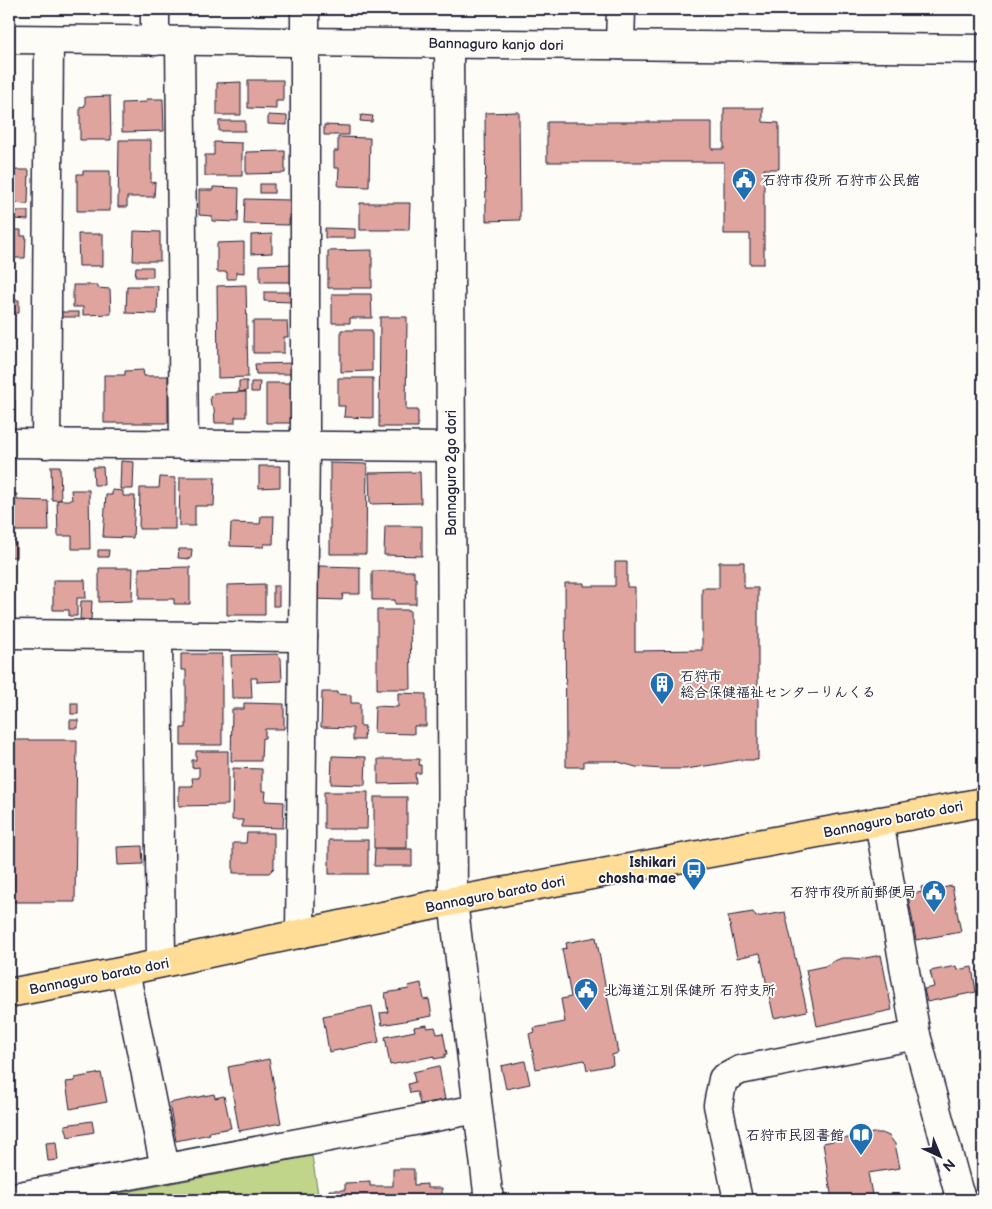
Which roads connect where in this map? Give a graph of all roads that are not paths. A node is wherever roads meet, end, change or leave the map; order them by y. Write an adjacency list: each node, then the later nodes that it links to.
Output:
1 (155, 9): 6 (street)
2 (305, 9): 7 (street)
3 (621, 9): 9 (street)
4 (9, 40): 5 (street, Bannaguro kanjo dori)
5 (49, 40): 6 (street, Bannaguro kanjo dori); 12 (street)
6 (167, 41): 7 (street, Bannaguro kanjo dori); 13 (street)
7 (305, 42): 8 (street, Bannaguro kanjo dori); 14 (street)
8 (449, 44): 9 (street, Bannaguro kanjo dori); 15 (street, Bannaguro 2go dori)
9 (620, 45): 10 (street, Bannaguro kanjo dori)
10 (983, 49)
11 (9, 444): 12 (street)
12 (46, 444): 13 (street)
13 (184, 445): 14 (street)
14 (305, 446): 15 (street); 18 (street)
15 (451, 447): 21 (street, Bannaguro 2go dori)
16 (9, 634): 17 (street)
17 (158, 636): 18 (street); 23 (street)
18 (303, 637): 22 (street)
19 (983, 802): 20 (main road, Bannaguro barato dori)
20 (879, 821): 21 (main road, Bannaguro barato dori); 26 (street)
21 (453, 901): 22 (main road, Bannaguro barato dori); 27 (street, Bannaguro 2go dori)
22 (300, 934): 23 (main road, Bannaguro barato dori)
23 (161, 963): 24 (main road, Bannaguro barato dori)
24 (125, 971): 25 (main road, Bannaguro barato dori); 28 (street)
25 (9, 993)
26 (916, 1035): 31 (street); 32 (street)
27 (477, 1109): 28 (street); 30 (street, Bannaguro 2go dori)
28 (164, 1168): 29 (street)
29 (9, 1198)
30 (488, 1200)
31 (738, 1200)
32 (962, 1200)

